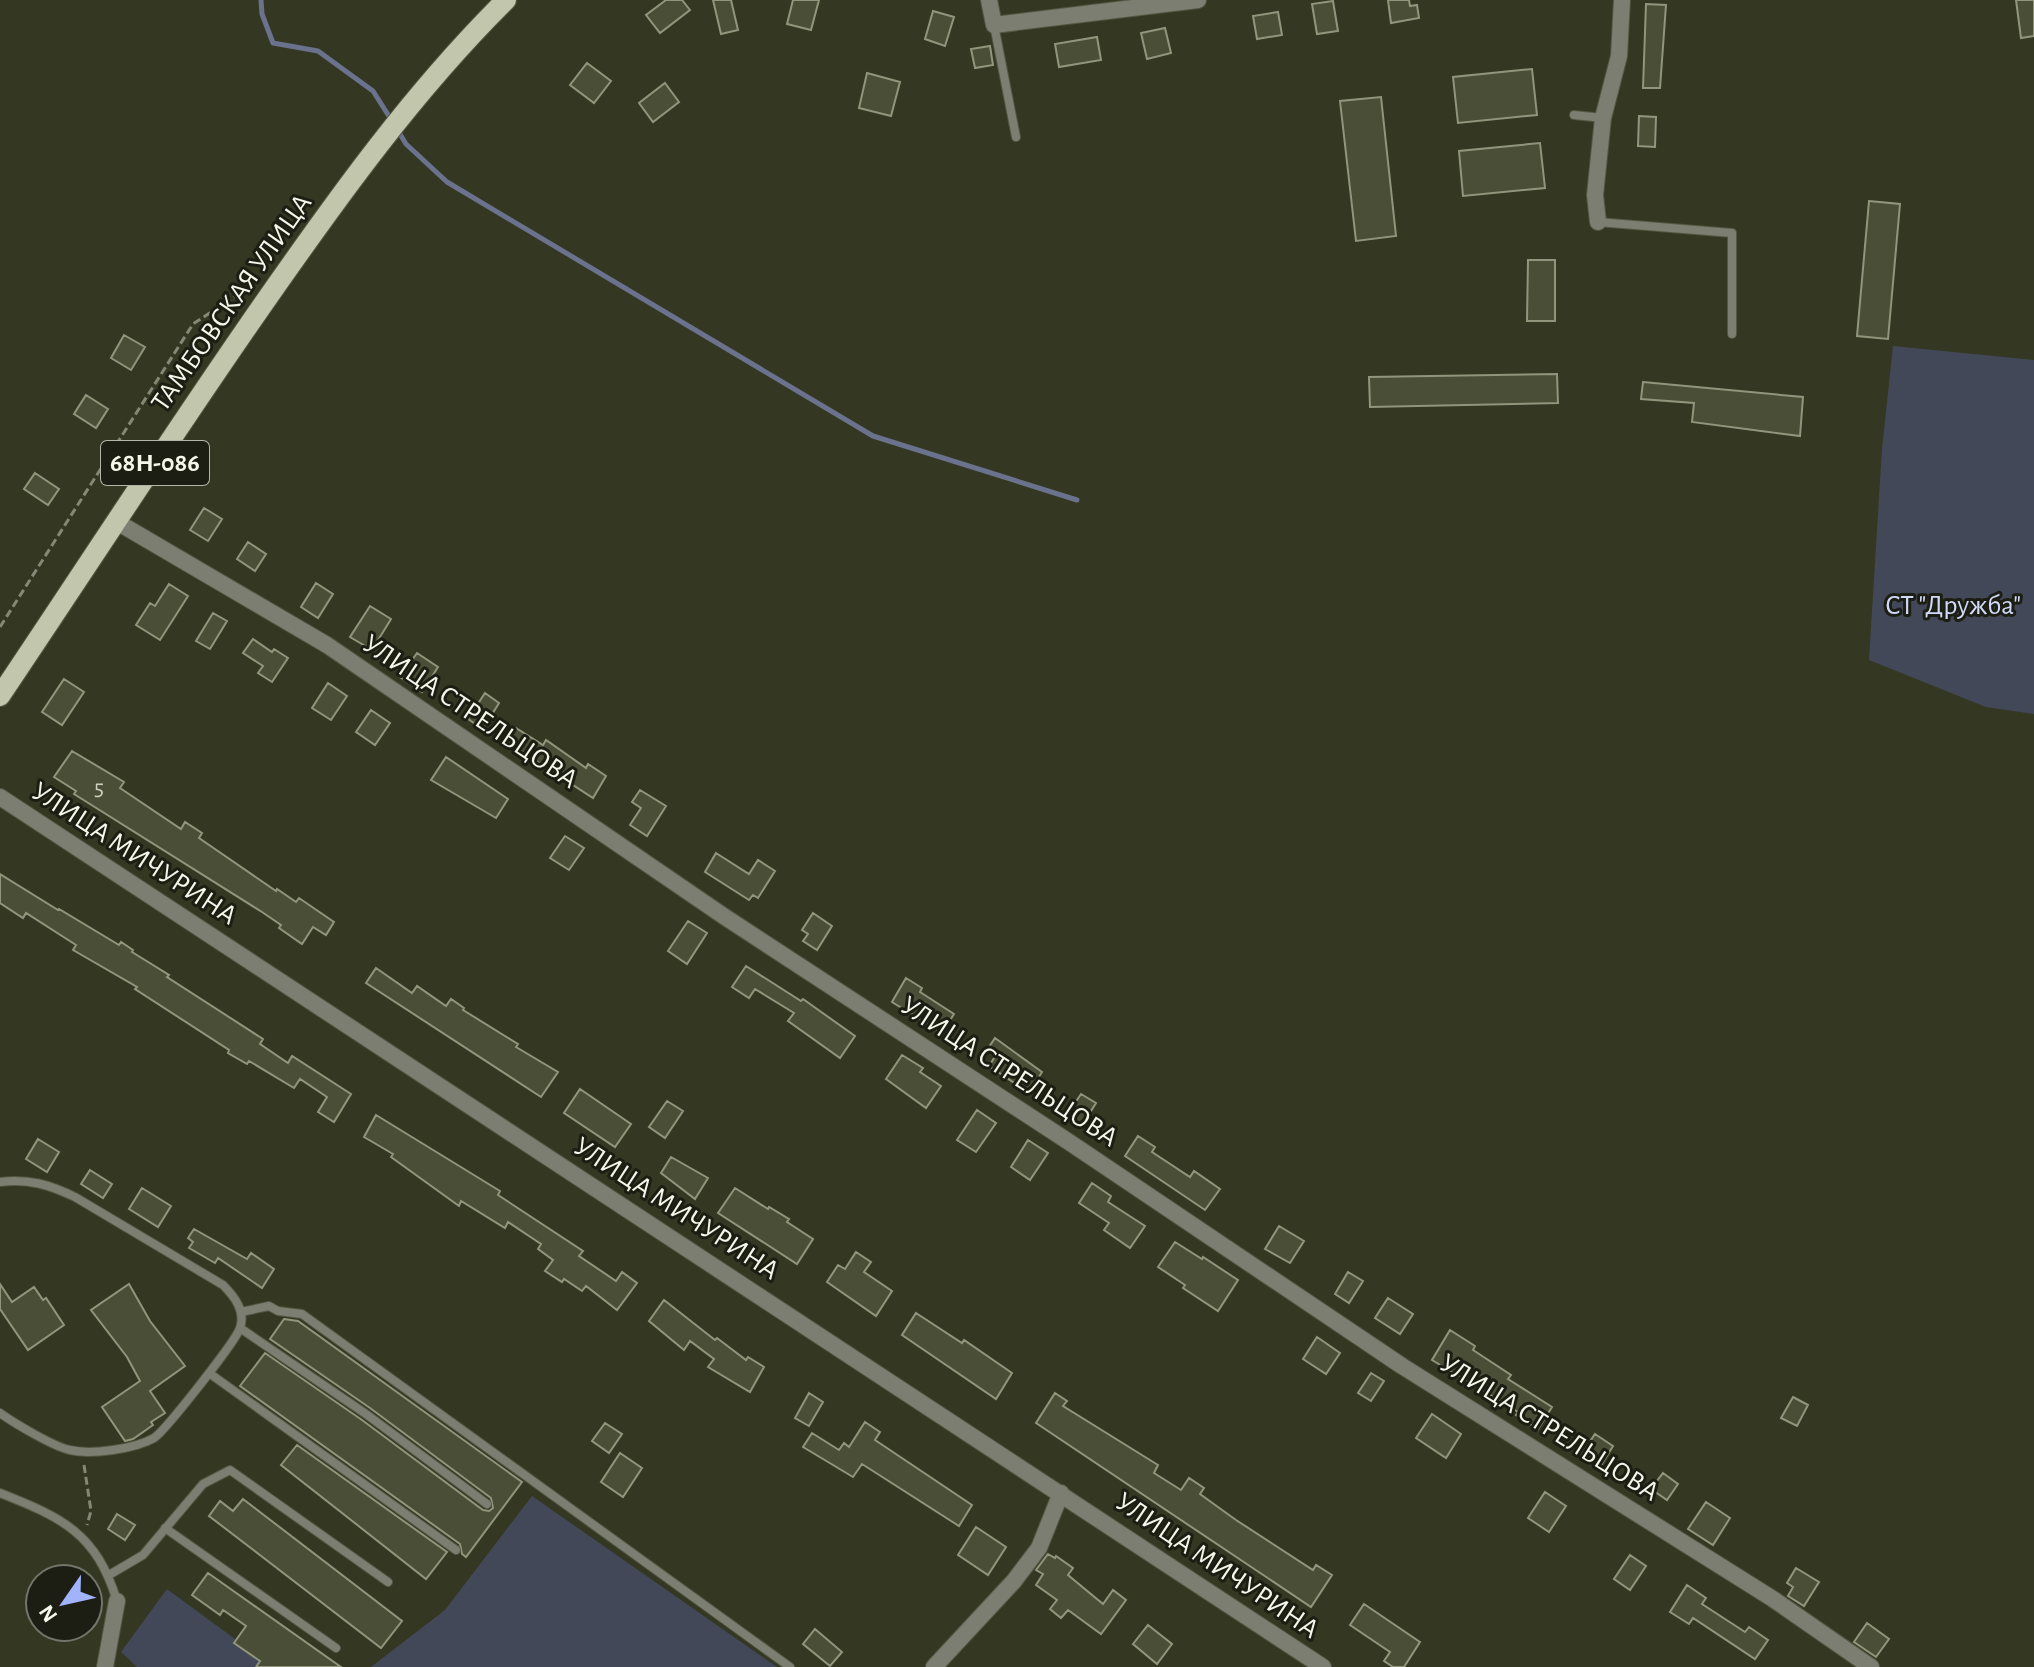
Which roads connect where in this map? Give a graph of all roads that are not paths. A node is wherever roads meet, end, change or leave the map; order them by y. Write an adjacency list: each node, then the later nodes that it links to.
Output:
1 (506, 0): 11 (main road, ТАМБОВСКАЯ УЛИЦА / 68Н-086)
2 (989, 0): 5 (street)
3 (1198, 0): 5 (street)
4 (1622, 0): 7 (street)
5 (994, 25): 8 (lane)
6 (1574, 115): 7 (lane)
7 (1603, 118): 9 (street)
8 (1016, 137)
9 (1598, 222): 10 (lane)
10 (1732, 334)
11 (117, 522): 12 (main road, ТАМБОВСКАЯ УЛИЦА / 68Н-086); 32 (street, УЛИЦА СТРЕЛЬЦОВА)
12 (0, 696)
13 (0, 797): 20 (street, УЛИЦА МИЧУРИНА)
14 (0, 1182): 15 (lane)
15 (241, 1312): 16 (lane); 29 (lane)
16 (240, 1328): 17 (lane); 21 (lane)
17 (209, 1373): 18 (lane); 23 (lane)
18 (0, 1413)
19 (0, 1493): 24 (lane)
20 (1061, 1493): 30 (street); 31 (street, УЛИЦА МИЧУРИНА)
21 (487, 1504)
22 (165, 1528): 24 (lane); 25 (lane); 27 (lane)
23 (456, 1550)
24 (109, 1575): 26 (lane)
25 (388, 1582)
26 (117, 1601): 28 (street)
27 (336, 1648)
28 (105, 1667)
29 (790, 1667)
30 (934, 1667)
31 (1323, 1667)
32 (1871, 1667)

